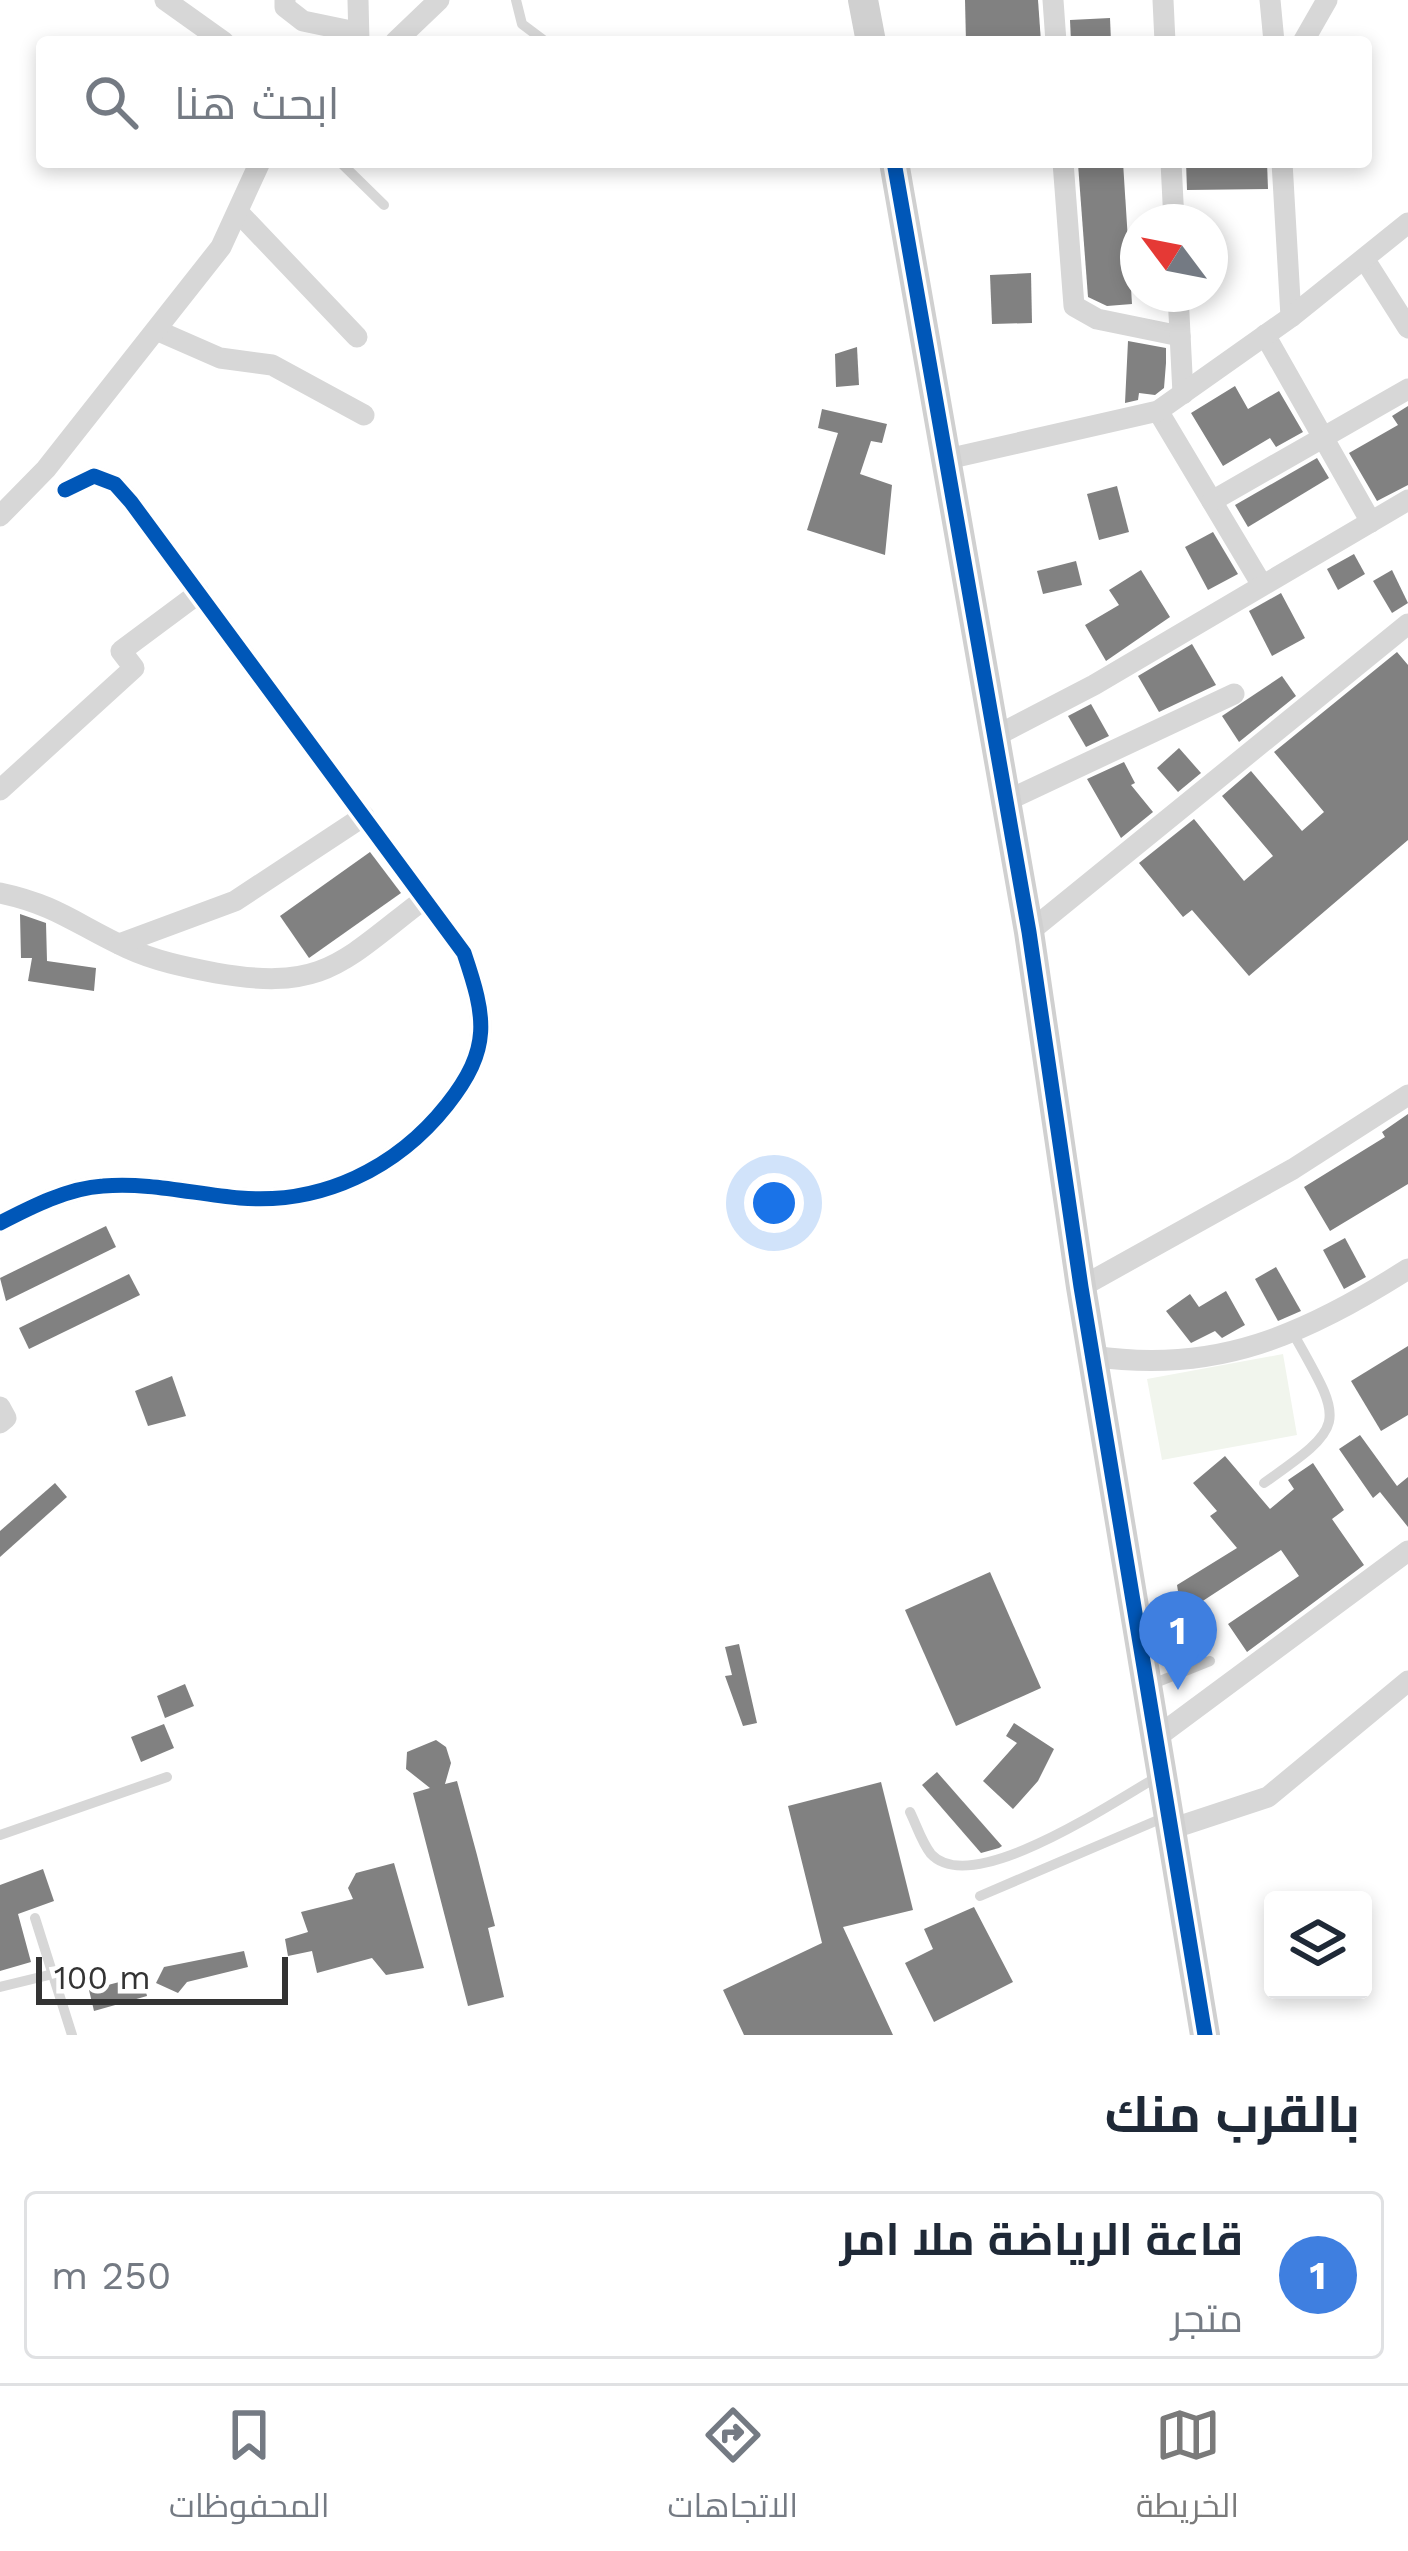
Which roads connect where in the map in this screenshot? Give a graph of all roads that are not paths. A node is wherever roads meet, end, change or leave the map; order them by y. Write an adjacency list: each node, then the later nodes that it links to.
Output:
1 (165, 0): 11 (street)
2 (285, 0): 12 (street)
3 (358, 0): 13 (street)
4 (439, 0): 14 (street)
5 (516, 0): 15 (lane)
6 (863, 0): 16 (street)
7 (1053, 0): 17 (street)
8 (1163, 0): 18 (street)
9 (1270, 0): 19 (street)
10 (1327, 0): 20 (street)
11 (216, 36)
12 (355, 36)
13 (358, 36)
14 (401, 36)
15 (539, 36)
16 (870, 36)
17 (1056, 36)
18 (1165, 36)
19 (1273, 36)
20 (1307, 36)
21 (257, 168): 29 (street)
22 (346, 168): 28 (lane)
23 (895, 168): 44 (street)
24 (1063, 168): 37 (street)
25 (1171, 168): 27 (street)
26 (1282, 168): 33 (street)
27 (1173, 204)
28 (384, 205)
29 (238, 212): 35 (street); 38 (street)
30 (1407, 223): 31 (street)
31 (1365, 260): 33 (street); 34 (street)
32 (1179, 312): 37 (street)
33 (1291, 316): 36 (street)
34 (1408, 328)
35 (156, 330): 42 (street); 48 (street)
36 (1265, 335): 40 (street); 43 (street)
37 (1180, 336): 40 (street)
38 (356, 338)
39 (1408, 389): 43 (street)
40 (1183, 394): 41 (street)
41 (1158, 411): 44 (street); 47 (street)
42 (364, 415)
43 (1324, 440): 47 (street); 49 (street)
44 (943, 460): 54 (street)
45 (65, 490): 51 (street)
46 (1408, 500): 49 (street)
47 (1212, 501): 50 (street)
48 (0, 516)
49 (1370, 522): 50 (street)
50 (1262, 585): 54 (street)
51 (199, 593): 55 (street); 57 (street)
52 (1408, 624): 60 (street)
53 (1234, 694): 56 (street)
54 (992, 738): 56 (street)
55 (0, 790)
56 (1004, 802): 60 (street)
57 (364, 816): 59 (street); 61 (street)
58 (0, 893): 61 (street)
59 (423, 900): 61 (street); 63 (street)
60 (1029, 932): 65 (street)
61 (119, 944)
62 (1408, 1095): 65 (street)
63 (0, 1223)
64 (1406, 1273): 66 (street)
65 (1081, 1287): 67 (street)
66 (1294, 1335): 67 (street); 70 (lane)
67 (1093, 1356): 74 (street)
68 (0, 1407): 69 (street)
69 (0, 1423)
70 (1264, 1484)
71 (1408, 1551): 75 (street)
72 (1210, 1661): 74 (lane)
73 (1408, 1681): 79 (street)
74 (1147, 1686): 75 (street)
75 (1156, 1737): 76 (street)
76 (1162, 1775): 78 (lane); 79 (street)
77 (167, 1777): 80 (lane)
78 (910, 1812)
79 (1170, 1822): 81 (lane); 86 (street)
80 (0, 1835)
81 (980, 1896)
82 (35, 1918): 83 (lane)
83 (53, 1974): 84 (lane); 85 (lane)
84 (0, 1987)
85 (72, 2035)
86 (1205, 2035)

